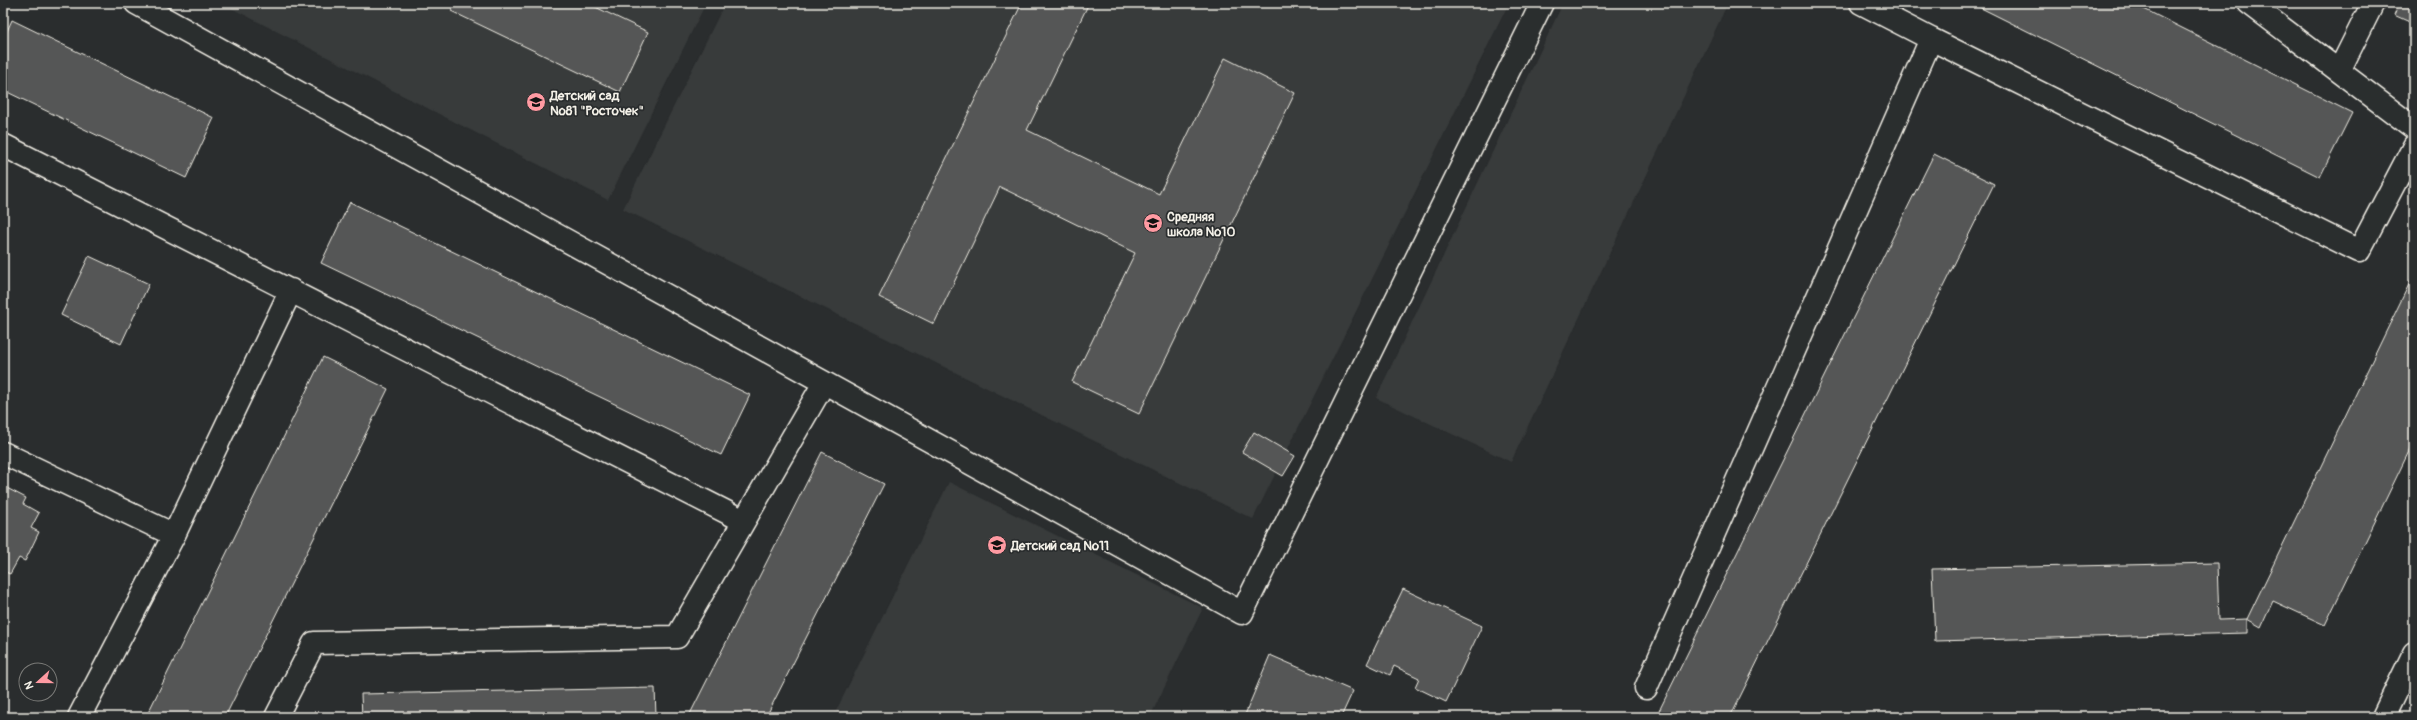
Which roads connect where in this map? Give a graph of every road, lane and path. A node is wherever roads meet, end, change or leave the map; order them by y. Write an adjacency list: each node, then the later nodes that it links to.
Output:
1 (136, 3): 12 (street)
2 (1542, 3): 12 (street)
3 (1861, 3): 6 (street)
4 (2249, 3): 7 (street)
5 (2373, 3): 7 (street)
6 (1931, 39): 10 (street); 17 (street)
7 (2339, 71): 8 (street)
8 (2414, 128)
9 (3, 145): 11 (street)
10 (2414, 146)
11 (290, 290): 14 (street); 15 (street)
12 (824, 383): 14 (street)
13 (3, 453): 15 (street)
14 (744, 521): 19 (street)
15 (174, 535): 18 (street)
16 (2414, 654): 20 (street)
17 (1646, 688)
18 (79, 717)
19 (276, 717)
20 (2383, 717)

